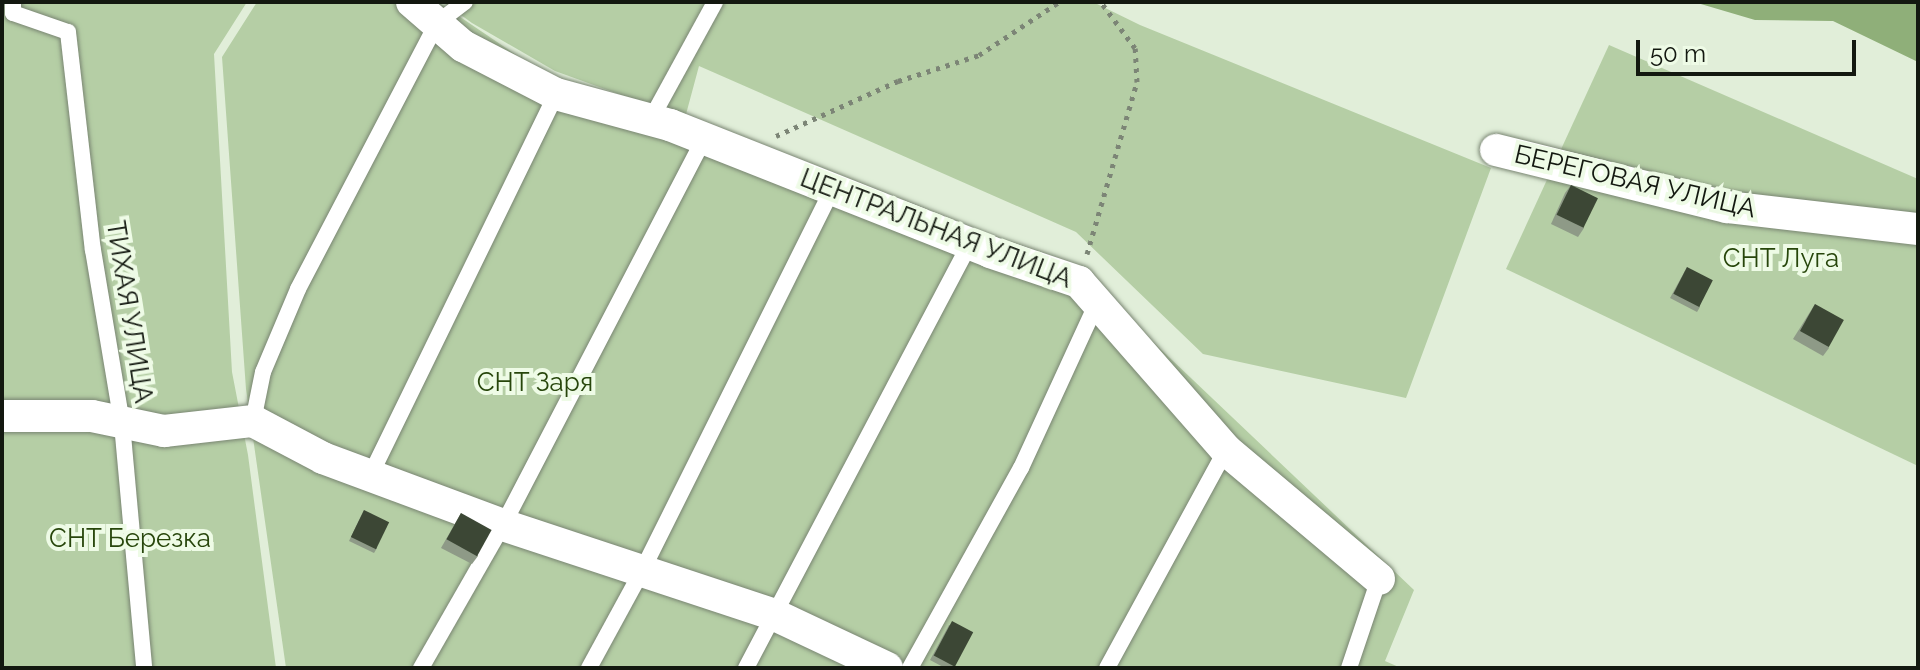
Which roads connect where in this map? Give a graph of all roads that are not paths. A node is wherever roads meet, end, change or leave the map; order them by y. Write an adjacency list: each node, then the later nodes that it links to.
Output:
1 (13, 2): 16 (lane, ТИХАЯ УЛИЦА)
2 (412, 2): 5 (street, ЦЕНТРАЛЬНАЯ УЛИЦА)
3 (465, 2): 5 (lane)
4 (715, 2): 7 (lane)
5 (437, 23): 6 (street, ЦЕНТРАЛЬНАЯ УЛИЦА); 15 (lane)
6 (556, 94): 7 (street, ЦЕНТРАЛЬНАЯ УЛИЦА); 18 (lane)
7 (651, 119): 8 (street, ЦЕНТРАЛЬНАЯ УЛИЦА)
8 (704, 139): 10 (street, ЦЕНТРАЛЬНАЯ УЛИЦА); 19 (lane)
9 (1496, 150): 11 (street, БЕРЕГОВАЯ УЛИЦА)
10 (832, 190): 12 (street, ЦЕНТРАЛЬНАЯ УЛИЦА); 20 (lane)
11 (1918, 229)
12 (970, 244): 13 (street, ЦЕНТРАЛЬНАЯ УЛИЦА); 22 (lane)
13 (1088, 292): 17 (street, ЦЕНТРАЛЬНАЯ УЛИЦА); 23 (lane)
14 (2, 416): 16 (street)
15 (253, 421): 16 (street); 18 (street)
16 (122, 424): 24 (lane, ТИХАЯ УЛИЦА)
17 (1226, 450): 21 (street, ЦЕНТРАЛЬНАЯ УЛИЦА); 28 (lane)
18 (371, 474): 19 (street)
19 (503, 525): 20 (street); 25 (lane)
20 (643, 569): 22 (street); 26 (lane)
21 (1379, 579): 29 (lane)
22 (775, 615): 23 (street); 27 (lane)
23 (890, 667)
24 (144, 668)
25 (421, 668)
26 (589, 668)
27 (746, 668)
28 (1107, 668)
29 (1349, 668)

